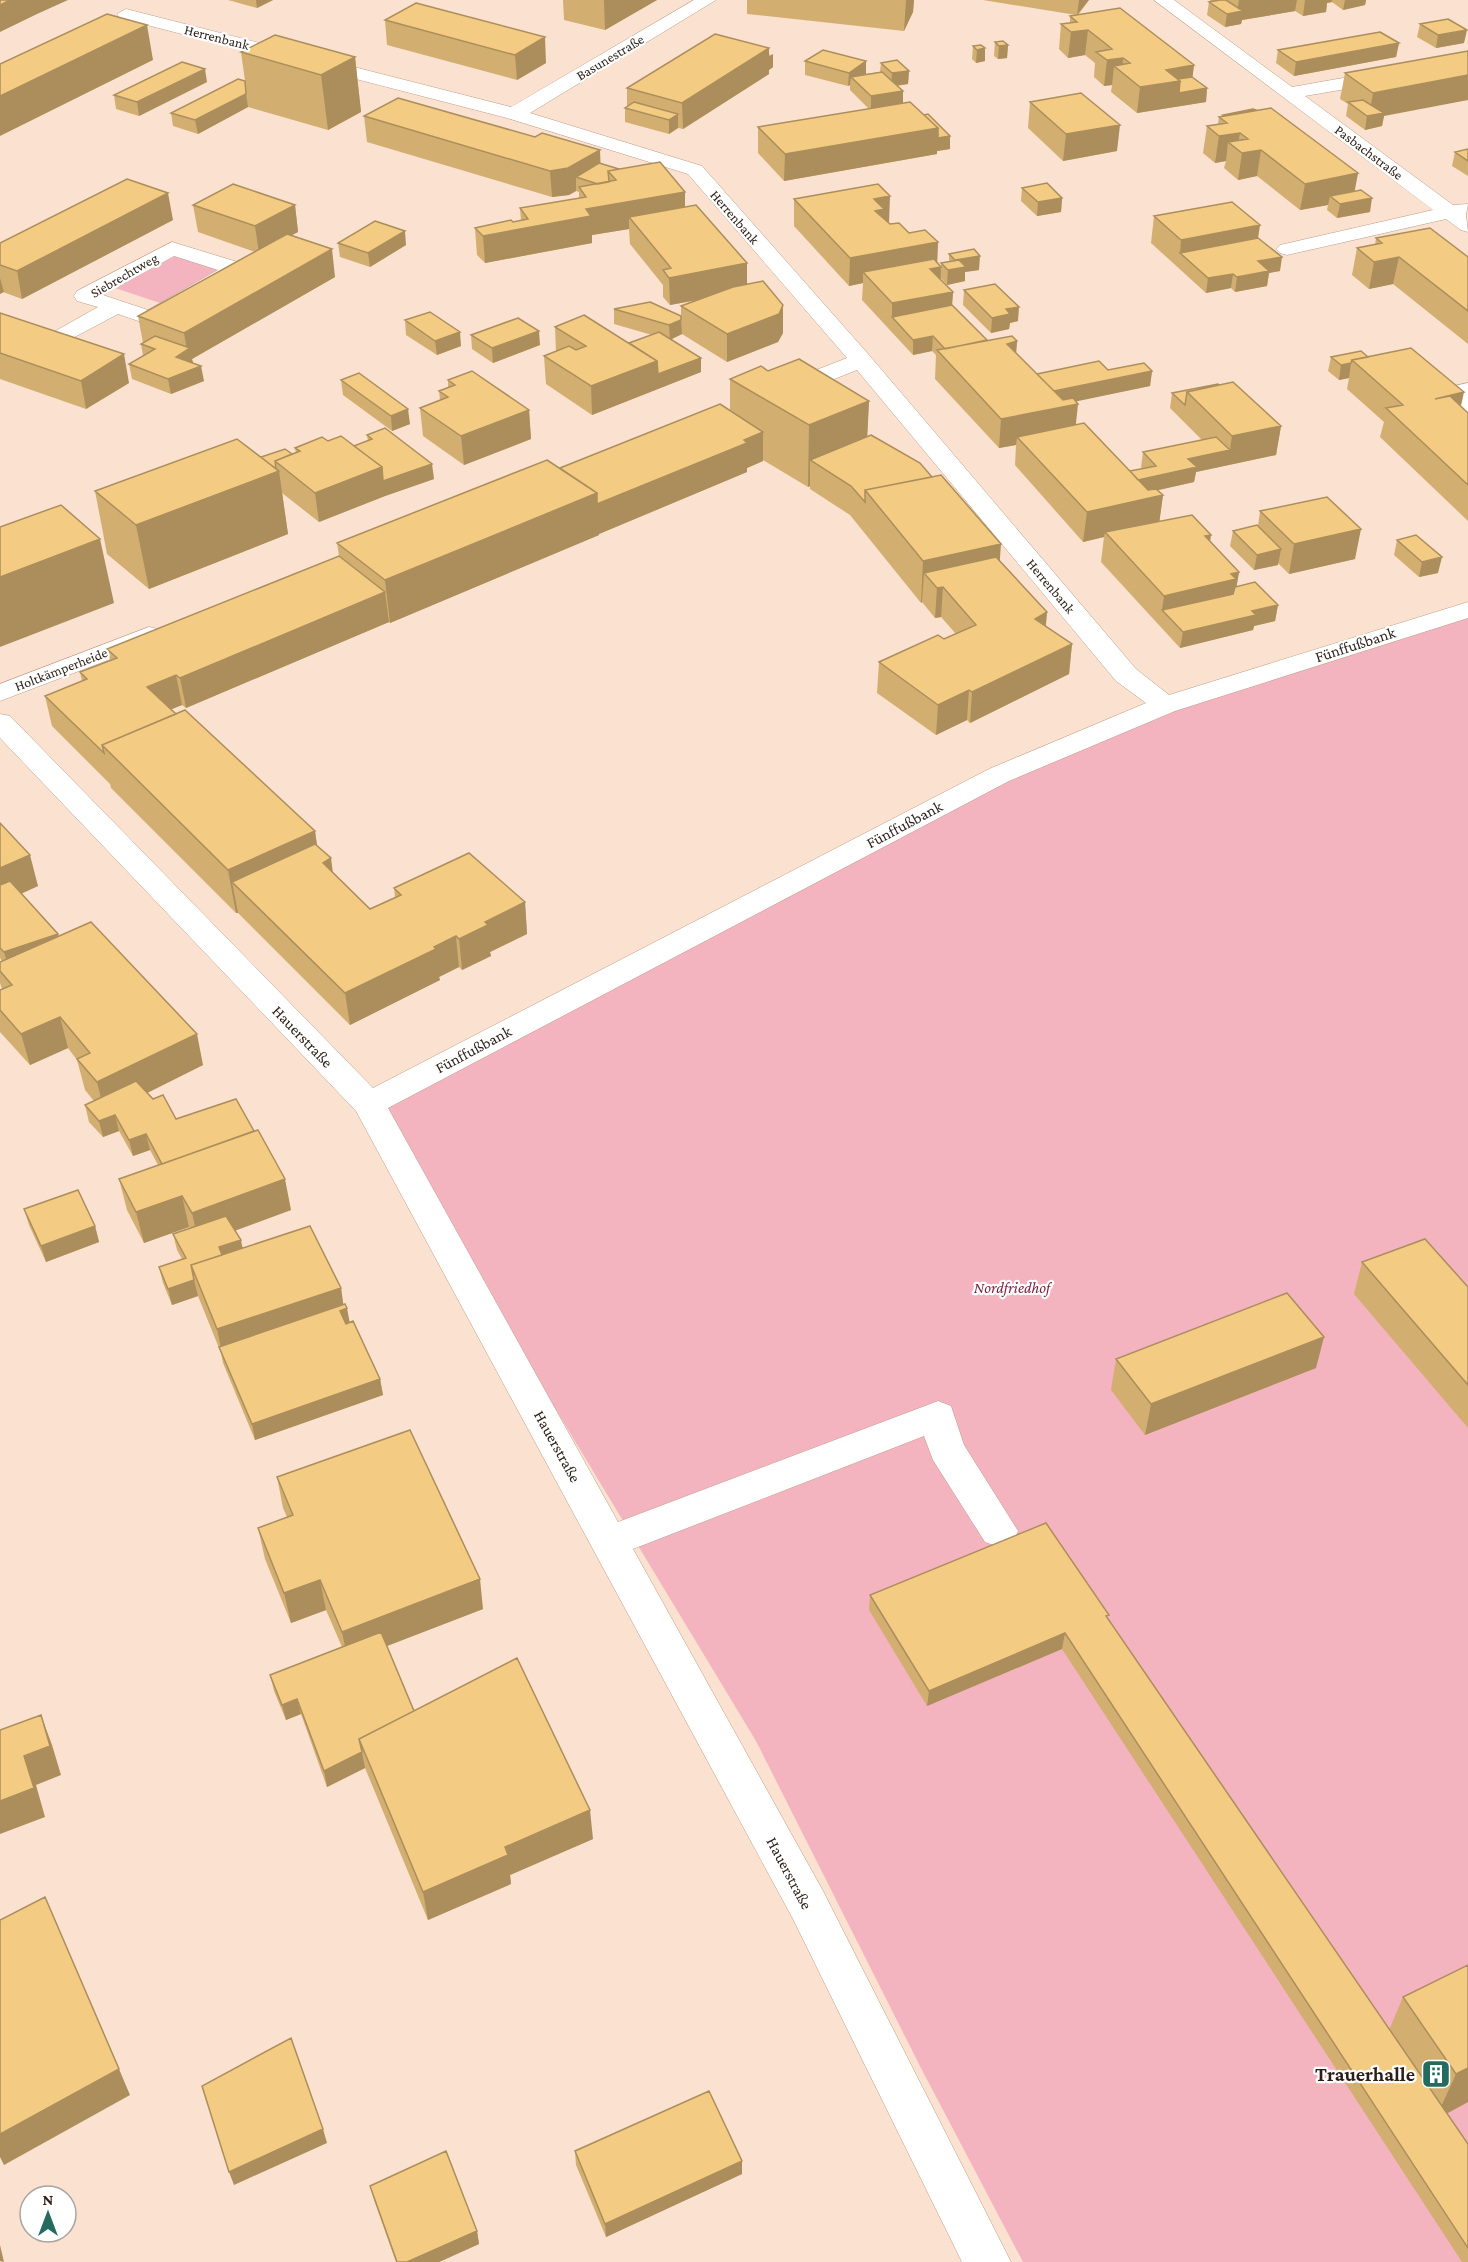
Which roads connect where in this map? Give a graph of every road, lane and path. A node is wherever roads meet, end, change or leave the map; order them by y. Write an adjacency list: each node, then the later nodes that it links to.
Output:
1 (156, 0): 4 (street)
2 (706, 0): 8 (street, Basunestraße)
3 (1163, 0): 7 (street, Pasbachstraße)
4 (126, 14): 5 (street); 8 (street, Herrenbank)
5 (106, 24)
6 (1468, 62): 7 (street)
7 (1289, 93): 9 (street, Pasbachstraße)
8 (514, 114): 14 (street, Herrenbank)
9 (1459, 210): 10 (street, Pasbachstraße); 11 (street)
10 (1468, 226)
11 (1287, 249)
12 (116, 306): 12 (street, Siebrechtweg); 13 (street, Siebrechtweg)
13 (0, 324)
14 (861, 360): 16 (street); 21 (street, Herrenbank)
15 (1468, 390): 17 (street)
16 (761, 399)
17 (1468, 406)
18 (1468, 610): 21 (street, Fünffußbank)
19 (168, 628): 20 (street, Holtkämperheide)
20 (0, 693)
21 (1165, 705): 23 (street, Fünffußbank)
22 (0, 722): 23 (street, Hauerstraße)
23 (369, 1104): 25 (street, Hauerstraße)
24 (999, 1531): 25 (street)
25 (610, 1541): 26 (street, Hauerstraße)
26 (987, 2262)

